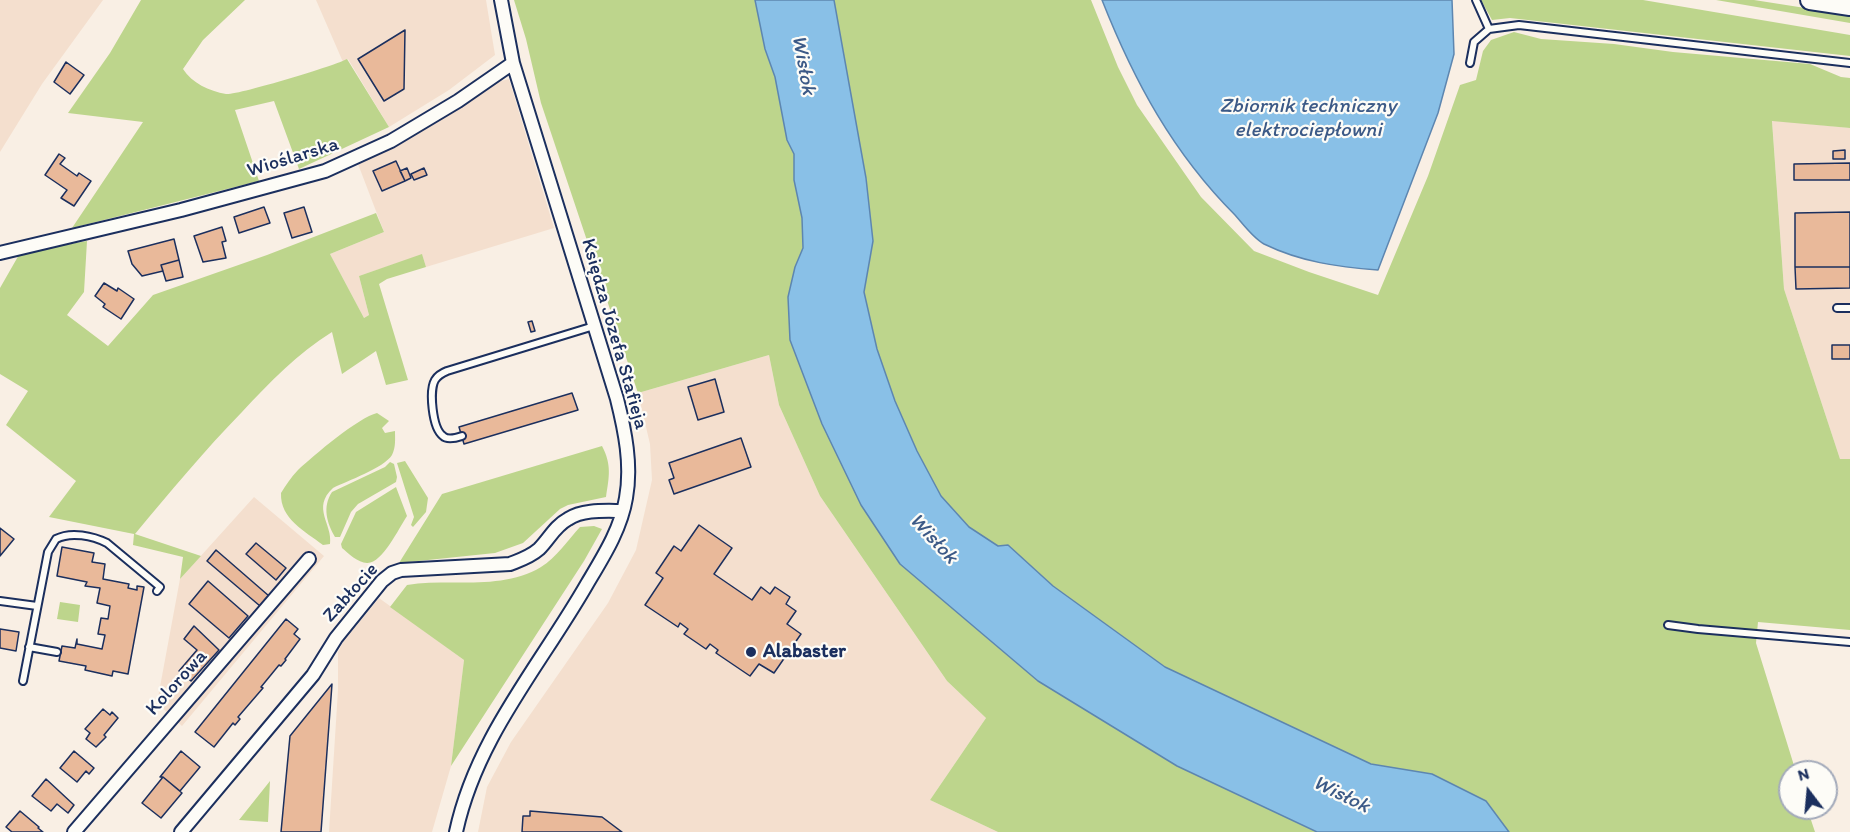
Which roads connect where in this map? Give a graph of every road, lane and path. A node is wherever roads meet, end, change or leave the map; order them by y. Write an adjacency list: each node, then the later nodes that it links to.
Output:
1 (501, 0): 6 (street)
2 (1476, 0): 5 (lane)
3 (1810, 0): 4 (main road)
4 (1850, 6)
5 (1489, 29): 7 (lane); 8 (lane)
6 (513, 63): 9 (street, Wioślarska); 12 (street, Księdza Józefa Stafieja)
7 (1470, 63)
8 (1850, 63)
9 (0, 253)
10 (1837, 308): 11 (lane)
11 (1850, 308)
12 (594, 326): 13 (lane); 14 (street, Księdza Józefa Stafieja)
13 (462, 436)
14 (623, 511): 25 (street, Zabłocie); 26 (street, Księdza Józefa Stafieja)
15 (309, 559): 24 (street, Kolorowa)
16 (157, 591): 18 (lane)
17 (0, 601): 18 (lane)
18 (37, 606): 21 (lane)
19 (1668, 624): 20 (lane)
20 (1850, 642)
21 (29, 647): 22 (lane); 23 (lane)
22 (57, 652)
23 (23, 681)
24 (74, 832)
25 (181, 832)
26 (456, 832)

